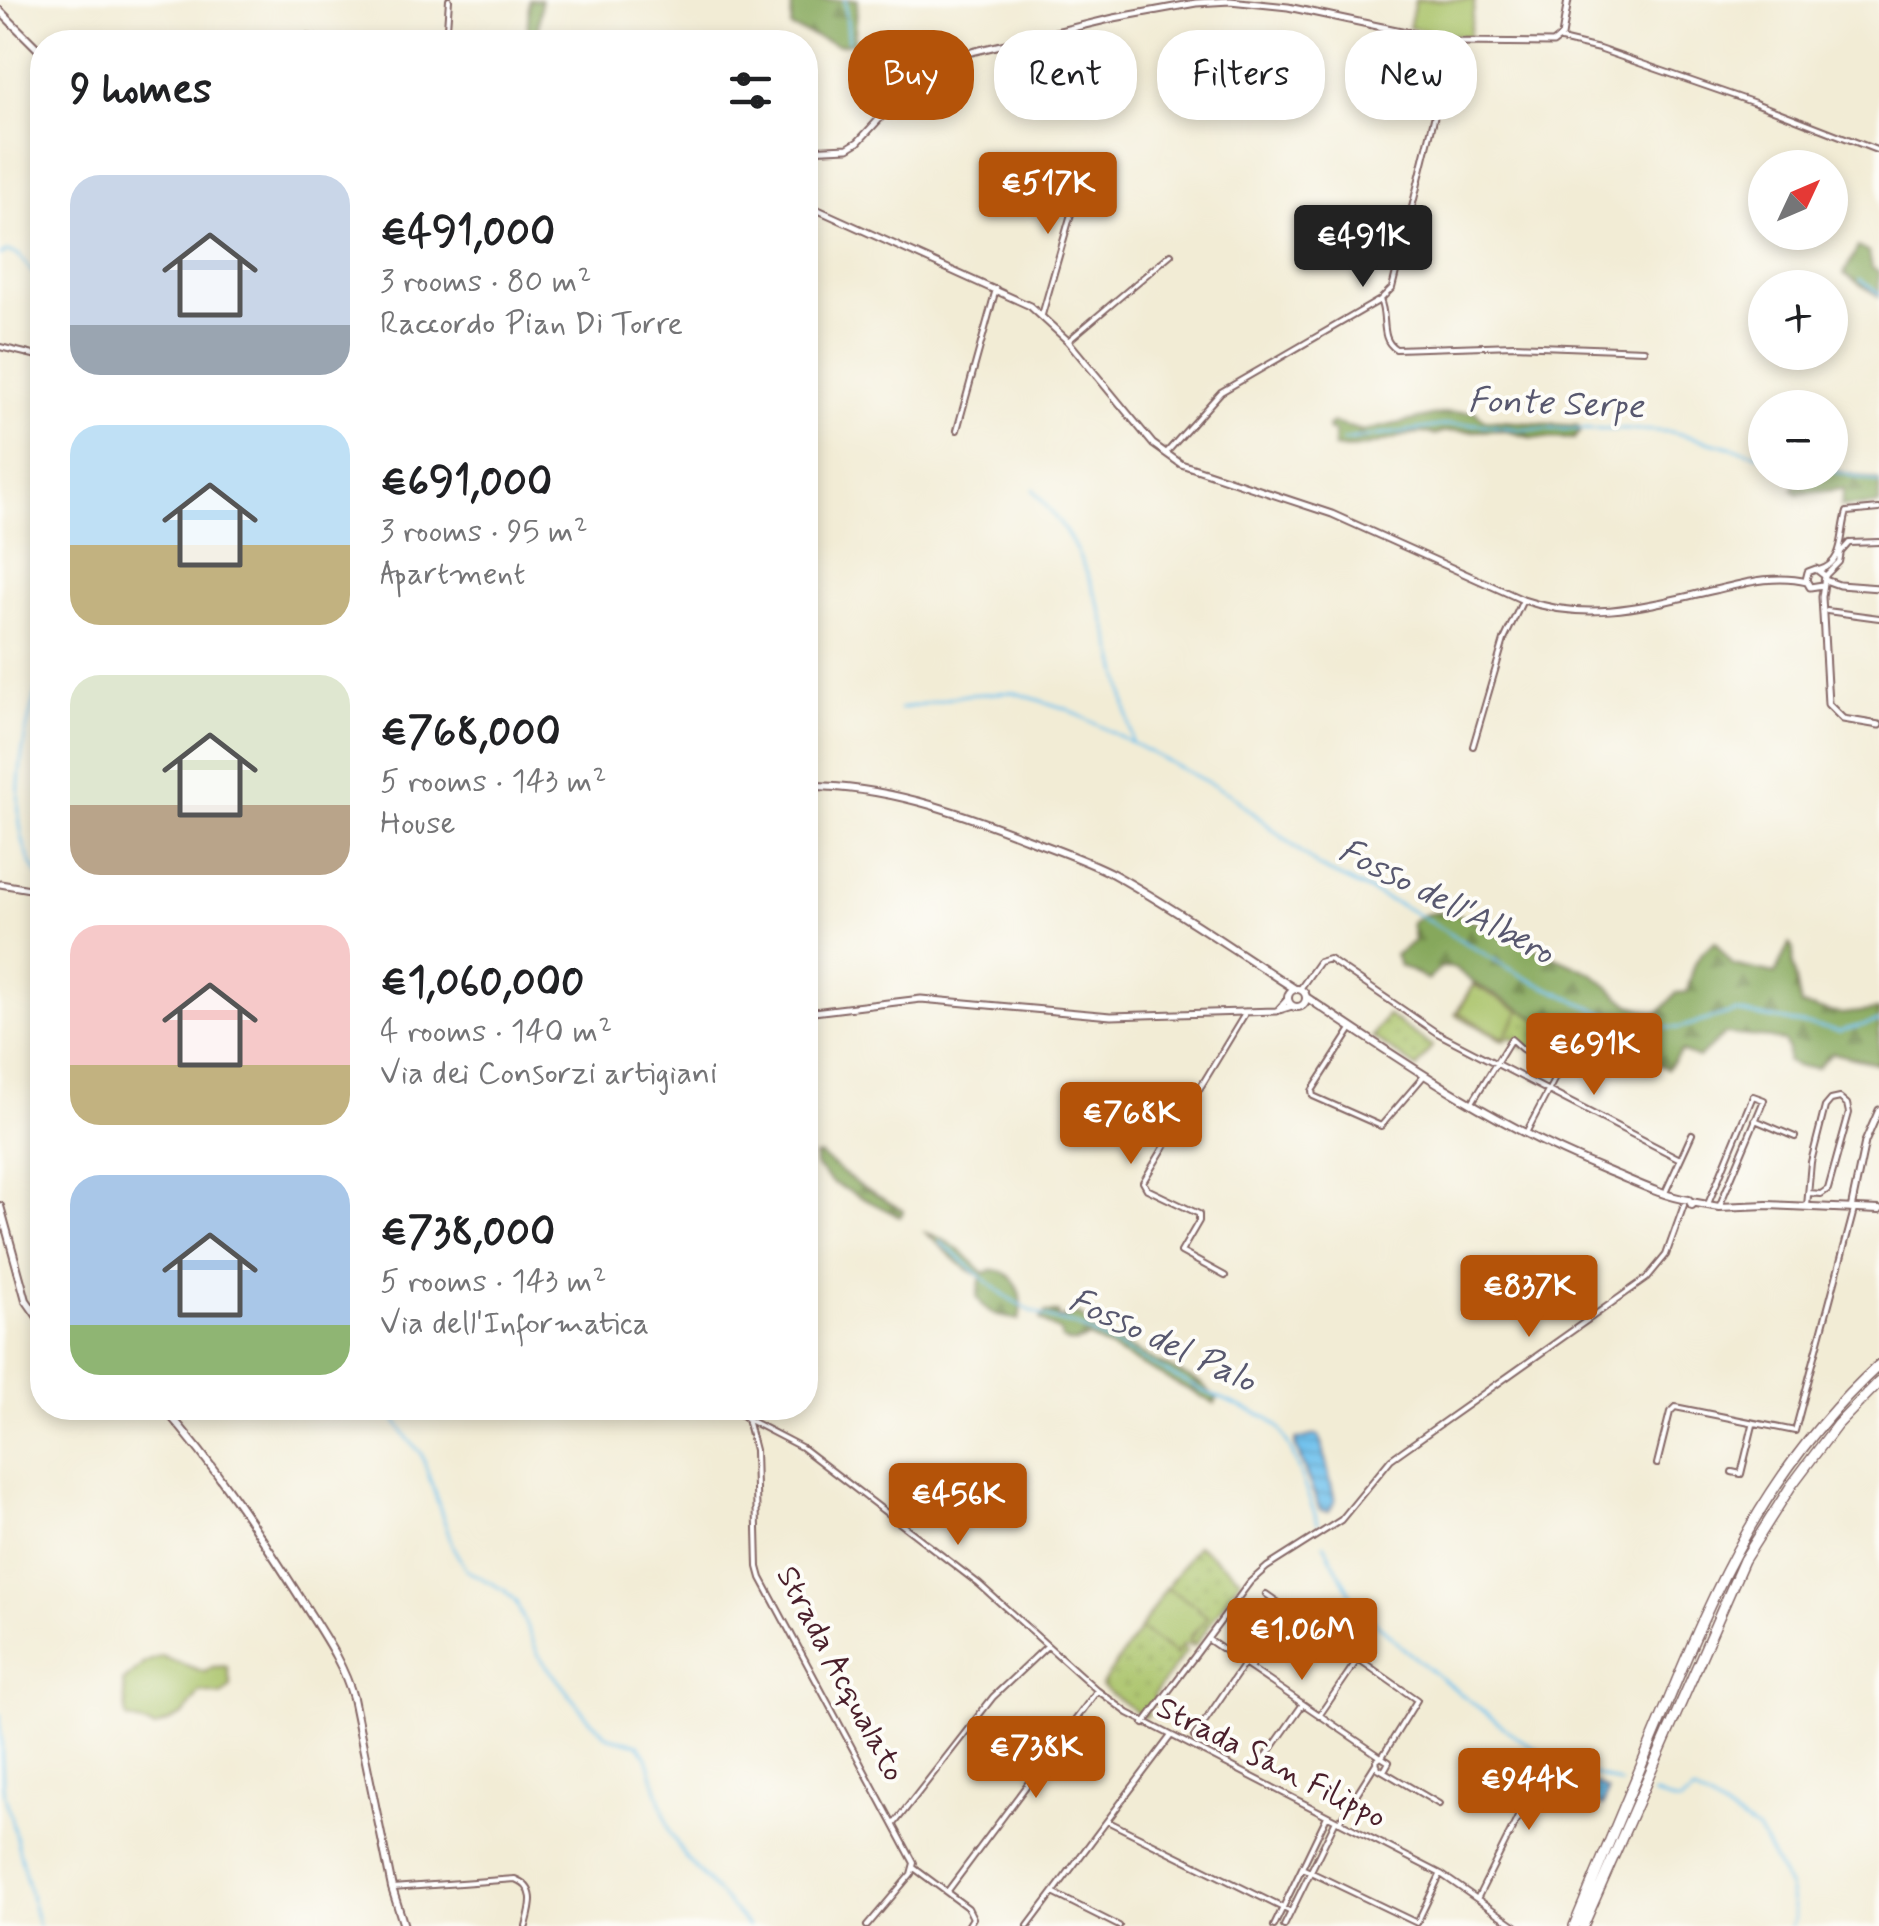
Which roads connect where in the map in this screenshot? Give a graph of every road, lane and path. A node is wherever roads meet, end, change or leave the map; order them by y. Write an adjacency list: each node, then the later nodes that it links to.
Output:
1 (449, 0): 5 (street)
2 (1568, 0): 7 (street)
3 (1288, 4): 6 (street); 11 (street)
4 (0, 11): 8 (main road)
5 (447, 30)
6 (1401, 30)
7 (1561, 40): 9 (street); 12 (street)
8 (30, 41)
9 (1477, 42)
10 (1434, 120): 17 (street)
11 (818, 149)
12 (1879, 150)
13 (1083, 172): 18 (street)
14 (818, 210): 16 (street)
15 (1172, 254): 19 (street)
16 (996, 289): 18 (street); 23 (street)
17 (1380, 300): 21 (street); 24 (street)
18 (1042, 314): 19 (street)
19 (1068, 341): 24 (street)
20 (0, 348): 22 (street)
21 (1644, 350)
22 (30, 354)
23 (956, 430)
24 (1166, 454): 33 (street)
25 (1879, 508): 26 (street)
26 (1842, 534): 28 (street); 29 (street)
27 (1879, 542): 28 (street)
28 (1849, 543): 31 (street)
29 (1819, 570): 30 (street); 31 (street)
30 (1807, 579): 31 (street); 33 (street)
31 (1822, 582): 32 (street); 36 (street)
32 (1879, 588)
33 (1524, 600): 37 (street)
34 (1828, 611): 35 (street)
35 (1879, 618)
36 (1879, 724)
37 (1474, 746)
38 (818, 786): 41 (main road)
39 (0, 884): 40 (street)
40 (30, 889)
41 (1296, 995): 42 (main road); 42 (main road); 44 (street); 47 (street)
42 (1324, 1010): 45 (main road)
43 (818, 1011): 44 (street)
44 (1246, 1012): 69 (street)
45 (1352, 1029): 49 (main road); 49 (street)
46 (1576, 1040): 48 (street)
47 (1494, 1064): 48 (street); 50 (street); 51 (street)
48 (1559, 1069): 50 (street)
49 (1424, 1077): 51 (main road)
50 (1547, 1092): 54 (street); 59 (street)
51 (1471, 1106): 54 (main road)
52 (1879, 1110): 67 (street)
53 (1755, 1120): 56 (street); 57 (street); 58 (street)
54 (1526, 1134): 60 (main road)
55 (1692, 1134): 59 (street)
56 (1794, 1138)
57 (1730, 1149): 58 (street); 64 (street)
58 (1740, 1153): 66 (street)
59 (1680, 1159): 60 (street)
60 (1665, 1193): 62 (main road)
61 (1809, 1193): 61 (street); 65 (street)
62 (1688, 1203): 64 (main road); 81 (street)
63 (0, 1206): 70 (main road)
64 (1707, 1206): 66 (main road)
65 (1808, 1206): 66 (main road); 67 (main road)
66 (1719, 1207)
67 (1852, 1210): 68 (main road); 76 (street)
68 (1879, 1210)
69 (1225, 1276)
70 (30, 1306)
71 (1879, 1365): 120 (highway)
72 (1879, 1382): 121 (highway)
73 (175, 1420): 105 (main road)
74 (747, 1420): 100 (street, Strada Acqualato)
75 (749, 1420): 82 (street, Strada San Filippo)
76 (1753, 1425): 77 (street); 78 (street)
77 (1658, 1464)
78 (1732, 1472)
79 (1266, 1594): 80 (street)
80 (1289, 1610): 83 (street); 84 (street)
81 (1209, 1640): 84 (street); 88 (street)
82 (1048, 1646): 85 (street, Strada San Filippo); 100 (street)
83 (1358, 1658): 87 (street); 91 (street)
84 (1247, 1666): 86 (street); 89 (street)
85 (1098, 1690): 88 (street, Strada San Filippo); 106 (street)
86 (1303, 1704): 87 (street); 92 (street)
87 (1319, 1716): 91 (street)
88 (1144, 1724): 90 (street, Strada San Filippo)
89 (1194, 1736)
90 (1170, 1737): 97 (street, Strada San Filippo); 98 (street)
91 (1380, 1758): 93 (street); 93 (street); 94 (street)
92 (1260, 1765)
93 (1386, 1770): 94 (street); 96 (street)
94 (1363, 1783): 99 (street)
95 (1506, 1784): 108 (street)
96 (1439, 1804)
97 (1327, 1816): 99 (street, Strada San Filippo); 102 (street)
98 (1107, 1821): 107 (street); 109 (street)
99 (1337, 1822): 103 (street); 104 (street, Strada San Filippo)
100 (894, 1824): 101 (street, Strada Acqualato)
101 (914, 1868): 106 (street); 113 (street)
102 (1302, 1868): 103 (street); 109 (street)
103 (1311, 1872): 104 (street); 110 (street)
104 (1441, 1874): 108 (street, Strada San Filippo)
105 (392, 1888): 111 (main road); 112 (street)
106 (947, 1892): 114 (street)
107 (1053, 1893): 115 (street); 116 (street)
108 (1477, 1899): 119 (street, Strada San Filippo)
109 (1283, 1908): 110 (street); 117 (street)
110 (1291, 1912): 118 (street)
111 (404, 1926)
112 (526, 1926)
113 (867, 1926)
114 (968, 1926)
115 (1028, 1926)
116 (1120, 1926)
117 (1274, 1926)
118 (1284, 1926)
119 (1516, 1926)
120 (1574, 1926)
121 (1583, 1926)

